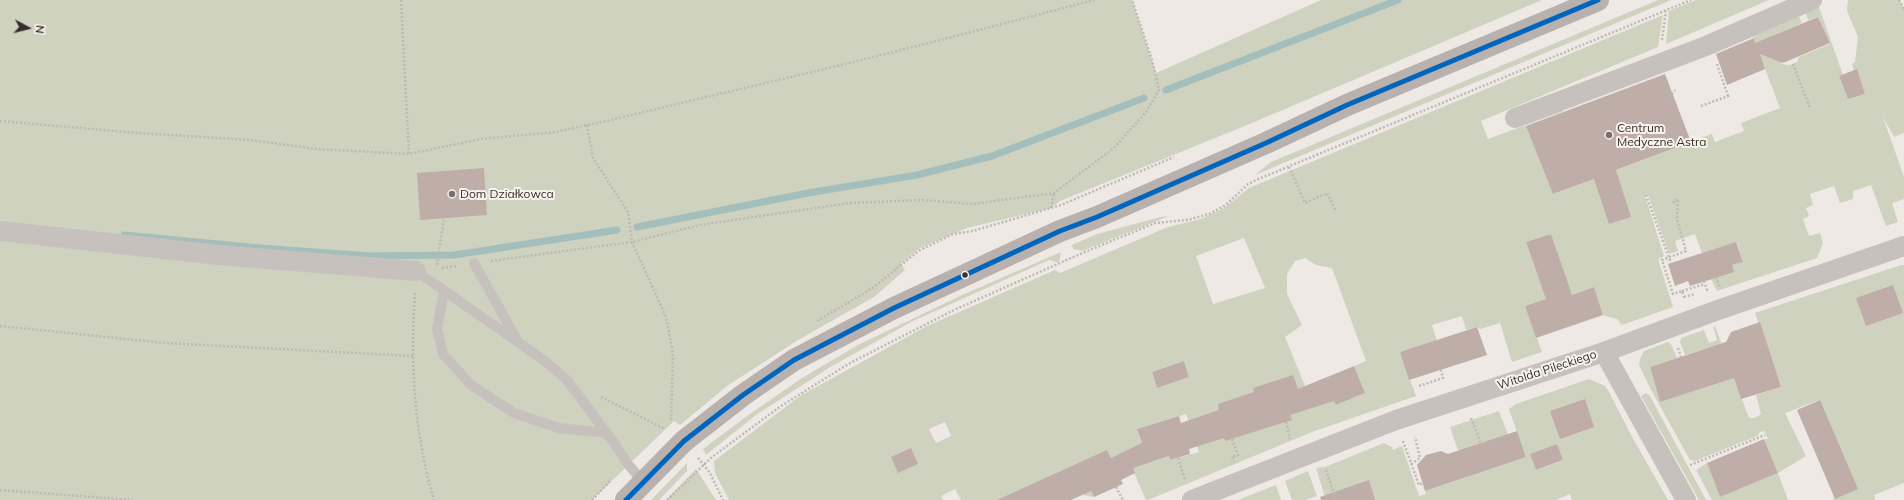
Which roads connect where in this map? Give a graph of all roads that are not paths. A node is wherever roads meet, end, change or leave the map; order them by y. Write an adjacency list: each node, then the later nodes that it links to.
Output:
1 (1598, 0): 12 (main road)
2 (1812, 0): 3 (street)
3 (1515, 118)
4 (0, 231): 7 (street)
5 (1904, 246): 10 (street, Witolda Pileckiego)
6 (474, 263): 9 (lane)
7 (416, 271): 8 (lane)
8 (444, 291): 9 (lane); 11 (lane)
9 (518, 342): 11 (lane)
10 (1604, 352): 13 (street, Witolda Pileckiego); 15 (street)
11 (607, 433): 12 (lane)
12 (643, 482): 14 (main road)
13 (1189, 492)
14 (626, 500)
15 (1686, 500)

